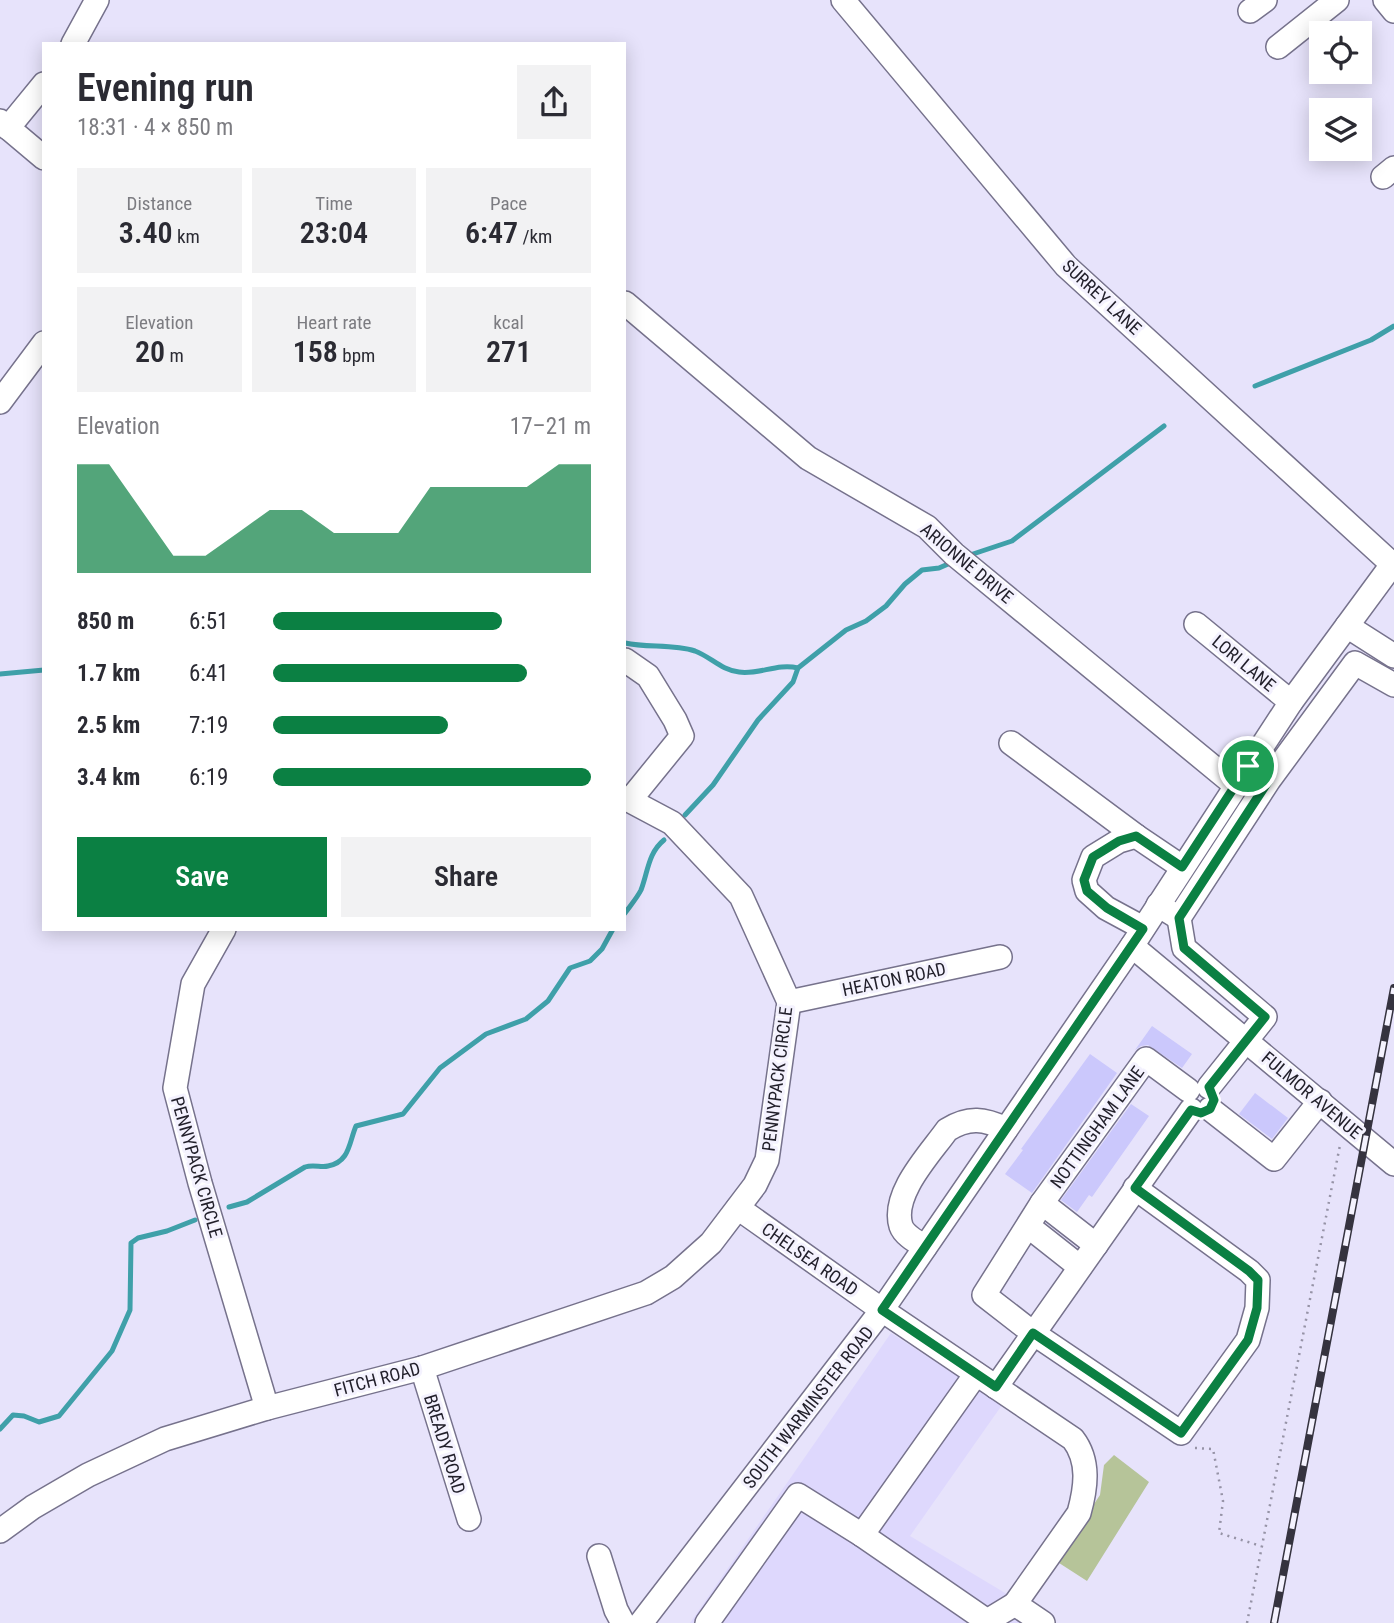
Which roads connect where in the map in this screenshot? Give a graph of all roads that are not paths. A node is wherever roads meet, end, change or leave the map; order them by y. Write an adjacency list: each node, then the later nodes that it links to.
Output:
1 (97, 0): 6 (street)
2 (843, 0): 14 (street, SURREY LANE)
3 (1336, 0): 7 (street)
4 (1385, 0): 5 (street)
5 (1394, 11)
6 (74, 42)
7 (1278, 47)
8 (42, 86): 9 (street)
9 (4, 124): 10 (street)
10 (42, 156)
11 (626, 304): 28 (street, ARIONNE DRIVE)
12 (42, 346): 13 (street)
13 (0, 402)
14 (1393, 563): 16 (street, SOUTH WARMINSTER ROAD)
15 (1196, 624): 24 (street, LORI LANE)
16 (1347, 626): 17 (street, SOUTH WARMINSTER ROAD); 18 (street)
17 (1331, 648): 20 (street); 21 (street, SOUTH WARMINSTER ROAD)
18 (1394, 656)
19 (626, 661): 29 (street)
20 (1355, 663): 22 (street); 23 (street)
21 (1308, 679): 23 (street); 24 (street, SOUTH WARMINSTER ROAD)
22 (1394, 685)
23 (1333, 694): 27 (street)
24 (1291, 702): 26 (street, SOUTH WARMINSTER ROAD)
25 (1012, 743): 31 (street)
26 (1248, 766): 27 (street); 28 (street, SOUTH WARMINSTER ROAD)
27 (1269, 780): 30 (street)
28 (1229, 793): 30 (street, ARIONNE DRIVE); 32 (street, SOUTH WARMINSTER ROAD)
29 (627, 799): 40 (street, PENNYPACK CIRCLE)
30 (1247, 814): 34 (street)
31 (1136, 836): 32 (street); 36 (street, FULMOR AVENUE)
32 (1182, 867): 33 (street, SOUTH WARMINSTER ROAD)
33 (1158, 905): 34 (street); 36 (street, SOUTH WARMINSTER ROAD)
34 (1179, 918): 38 (street)
35 (223, 931): 58 (street, PENNYPACK CIRCLE)
36 (1137, 937): 39 (street, FULMOR AVENUE); 44 (street, SOUTH WARMINSTER ROAD)
37 (1000, 957): 40 (street, HEATON ROAD)
38 (1194, 957): 39 (street); 41 (street)
39 (1173, 980): 41 (street, FULMOR AVENUE)
40 (789, 1002): 48 (street, PENNYPACK CIRCLE)
41 (1246, 1039): 42 (street); 43 (street, FULMOR AVENUE)
42 (1200, 1099): 43 (street); 46 (street); 47 (street, NOTTINGHAM LANE)
43 (1320, 1101): 45 (street, FULMOR AVENUE)
44 (1006, 1129): 51 (street, SOUTH WARMINSTER ROAD); 51 (street)
45 (1394, 1164)
46 (1135, 1188): 50 (street); 54 (street)
47 (1042, 1203): 49 (street); 50 (street)
48 (738, 1208): 53 (street, CHELSEA ROAD); 55 (street, FITCH ROAD)
49 (1028, 1226): 52 (street); 54 (street)
50 (1096, 1245): 52 (street)
51 (925, 1247): 53 (street, SOUTH WARMINSTER ROAD)
52 (1080, 1267): 54 (street)
53 (882, 1310): 56 (street, CHELSEA ROAD); 66 (street, SOUTH WARMINSTER ROAD)
54 (1033, 1333): 57 (street)
55 (422, 1368): 58 (street, FITCH ROAD); 59 (street, BREADY ROAD)
56 (976, 1374): 57 (street, CHELSEA ROAD); 61 (street)
57 (996, 1387): 63 (street, CHELSEA ROAD)
58 (267, 1408): 60 (street, FITCH ROAD)
59 (469, 1519)
60 (0, 1531)
61 (862, 1535): 64 (street); 67 (street)
62 (599, 1556): 65 (street)
63 (1015, 1604): 64 (street); 68 (street)
64 (986, 1622)
65 (623, 1623)
66 (641, 1623)
67 (707, 1623)
68 (1043, 1623)

